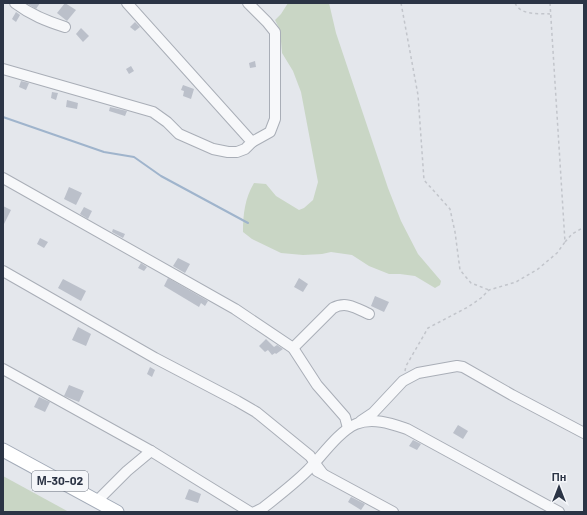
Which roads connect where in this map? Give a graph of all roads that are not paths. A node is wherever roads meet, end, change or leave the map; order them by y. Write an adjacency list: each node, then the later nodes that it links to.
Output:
1 (15, 3): 4 (street)
2 (127, 3): 6 (street)
3 (248, 3): 6 (street)
4 (65, 27)
5 (3, 68): 6 (street)
6 (252, 142)
7 (4, 182): 10 (street)
8 (3, 271): 17 (street)
9 (368, 314): 10 (street)
10 (293, 348): 13 (street)
11 (3, 369): 16 (street)
12 (357, 423): 13 (street); 14 (street); 25 (street)
13 (348, 428): 17 (street)
14 (584, 433)
15 (3, 450): 20 (main road, М-30-02)
16 (151, 451): 20 (street); 22 (street)
17 (315, 462): 18 (street); 19 (street)
18 (308, 470): 19 (street); 23 (street)
19 (323, 474): 24 (street)
20 (97, 501): 21 (main road, М-30-02)
21 (117, 512)
22 (250, 512)
23 (255, 512)
24 (393, 512)
25 (558, 512)

